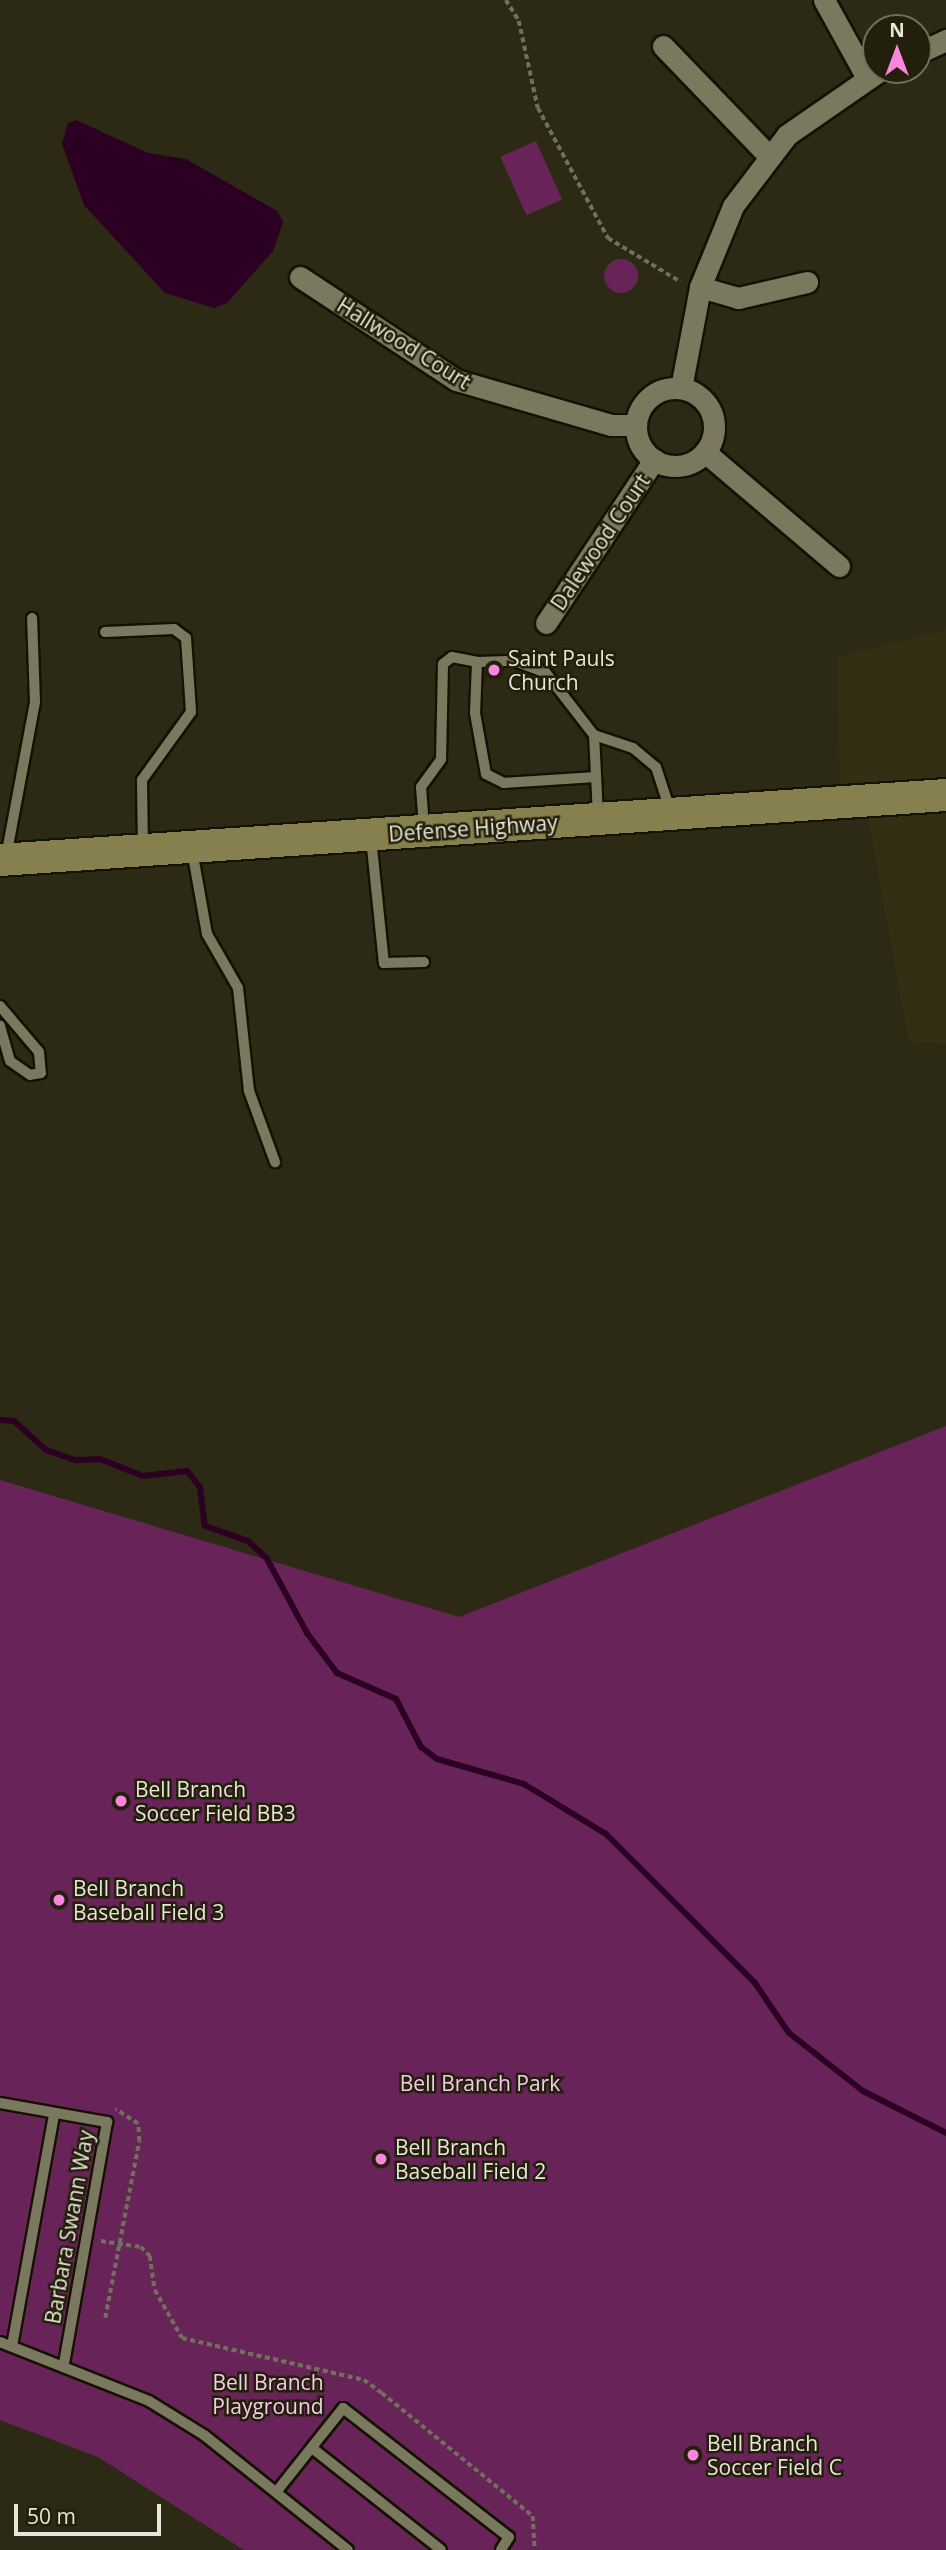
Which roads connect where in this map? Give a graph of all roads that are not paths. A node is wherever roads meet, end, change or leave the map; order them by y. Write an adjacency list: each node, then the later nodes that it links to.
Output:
1 (824, 0): 3 (street)
2 (663, 46): 5 (street)
3 (862, 56)
4 (862, 82): 5 (street)
5 (769, 156): 8 (street)
6 (300, 277): 10 (street, Hallwood Court)
7 (807, 282): 8 (street)
8 (700, 287): 9 (street)
9 (681, 388): 10 (street); 11 (street)
10 (636, 425): 12 (street)
11 (705, 452): 12 (street); 13 (street)
12 (654, 460): 15 (street, Dalewood Court)
13 (839, 566)
14 (32, 618): 27 (lane)
15 (546, 623)
16 (105, 632): 26 (lane)
17 (477, 662): 18 (lane); 19 (lane); 23 (lane)
18 (594, 735): 19 (lane); 21 (lane)
19 (596, 777): 22 (lane)
20 (946, 795): 21 (main road, Defense Highway)
21 (672, 814): 22 (main road, Defense Highway)
22 (598, 819): 23 (main road, Defense Highway)
23 (425, 831): 24 (main road, Defense Highway)
24 (371, 835): 25 (main road, Defense Highway); 28 (lane)
25 (192, 847): 26 (main road, Defense Highway); 31 (lane)
26 (143, 850): 27 (main road, Defense Highway)
27 (3, 860)
28 (424, 962)
29 (0, 1006): 30 (lane)
30 (0, 1025)
31 (275, 1162)
32 (0, 2103): 33 (lane, Barbara Swann Way)
33 (54, 2113): 35 (lane); 36 (lane, Barbara Swann Way)
34 (0, 2342): 35 (lane)
35 (12, 2346): 36 (lane)
36 (64, 2363): 38 (lane)
37 (312, 2448): 38 (lane); 40 (lane); 41 (lane)
38 (277, 2491): 39 (lane)
39 (348, 2550)
40 (441, 2550)
41 (500, 2550)

